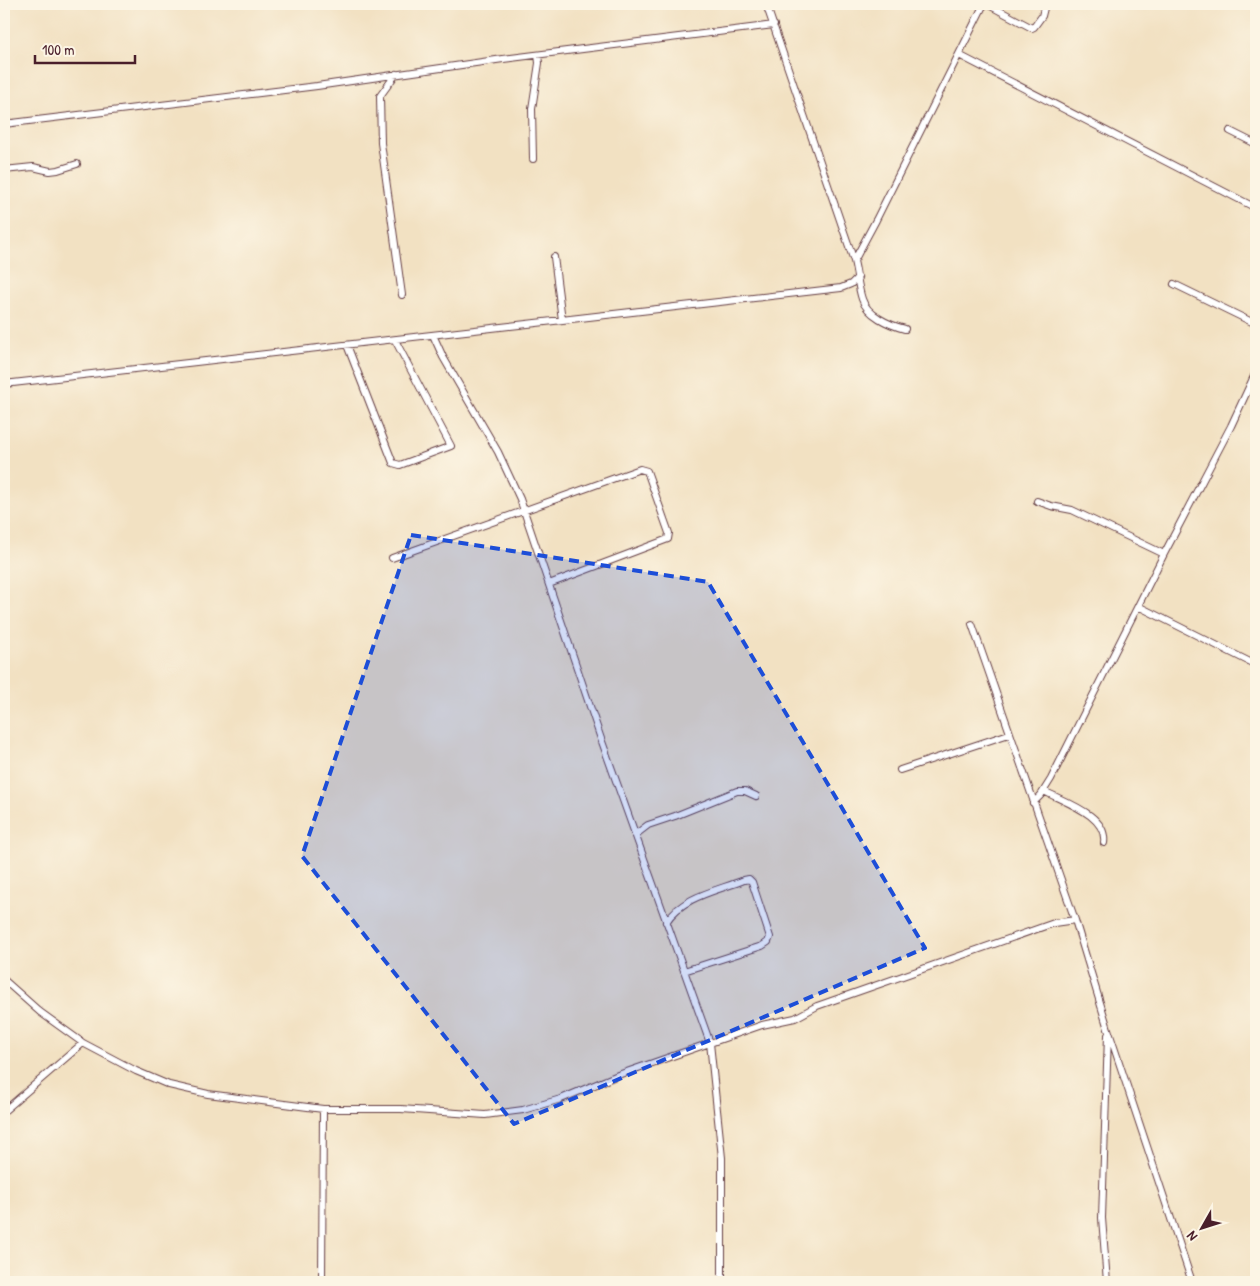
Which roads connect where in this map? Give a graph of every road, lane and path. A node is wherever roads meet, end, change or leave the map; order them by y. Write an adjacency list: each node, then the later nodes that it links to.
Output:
1 (766, 4): 4 (street)
2 (1045, 4): 3 (street)
3 (983, 5): 6 (street)
4 (774, 25): 5 (street); 16 (street)
5 (538, 55): 7 (street); 11 (street)
6 (958, 55): 14 (street); 16 (street)
7 (396, 74): 8 (street); 19 (street)
8 (4, 124)
9 (1230, 131): 10 (street)
10 (1256, 144)
11 (534, 159)
12 (77, 164): 13 (street)
13 (4, 170)
14 (1256, 208)
15 (554, 257): 20 (street)
16 (854, 261): 17 (street)
17 (858, 277): 20 (street); 22 (street)
18 (1174, 284): 21 (street)
19 (402, 295)
20 (562, 320): 23 (street)
21 (1256, 324)
22 (905, 328)
23 (433, 335): 24 (street); 29 (street)
24 (395, 340): 25 (street); 25 (street)
25 (347, 345): 27 (street)
26 (1256, 372): 30 (street)
27 (4, 384)
28 (1037, 501): 30 (street)
29 (524, 511): 31 (street); 32 (street); 32 (street)
30 (1164, 554): 33 (street)
31 (392, 558)
32 (549, 584): 41 (street)
33 (1138, 606): 35 (street); 38 (street)
34 (972, 624): 36 (street)
35 (1256, 665)
36 (1009, 734): 37 (street); 40 (street)
37 (900, 770)
38 (1044, 791): 40 (street); 42 (street)
39 (756, 796): 41 (street)
40 (1034, 803): 43 (street)
41 (635, 835): 44 (street)
42 (1104, 843)
43 (1075, 920): 47 (street); 49 (street)
44 (666, 922): 45 (street); 45 (street)
45 (684, 971): 49 (street)
46 (4, 980): 48 (street)
47 (1108, 1029): 54 (street); 55 (street)
48 (83, 1043): 50 (street); 51 (street)
49 (710, 1043): 50 (street); 53 (street)
50 (323, 1109): 52 (street)
51 (4, 1111)
52 (322, 1282)
53 (722, 1282)
54 (1107, 1282)
55 (1192, 1282)

